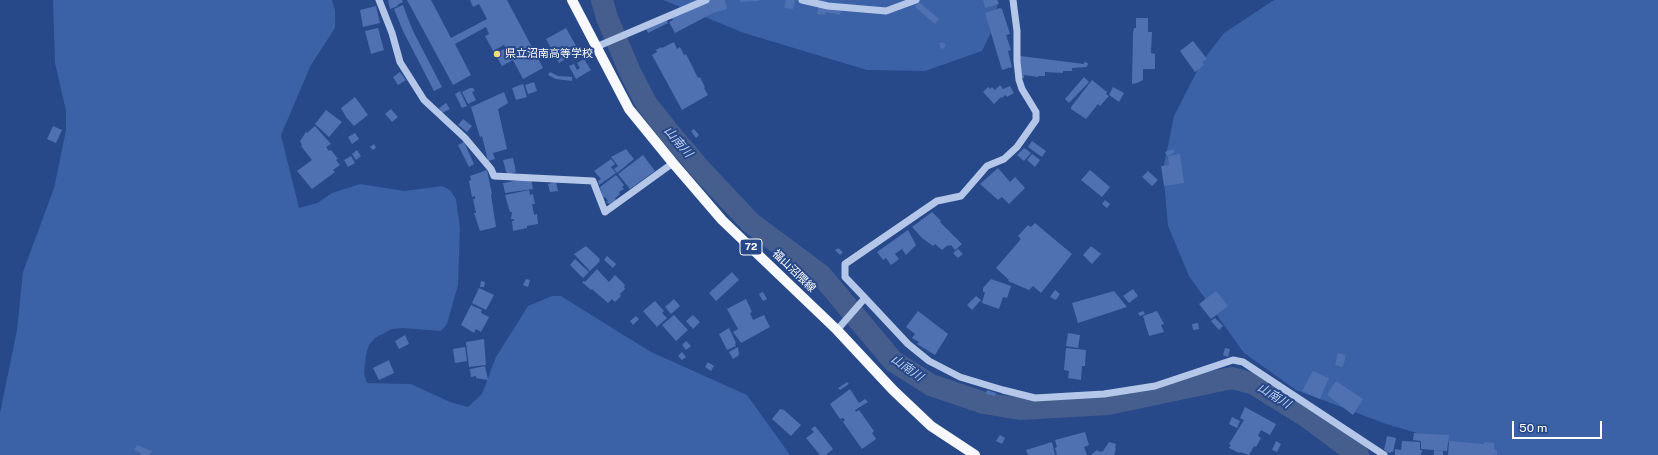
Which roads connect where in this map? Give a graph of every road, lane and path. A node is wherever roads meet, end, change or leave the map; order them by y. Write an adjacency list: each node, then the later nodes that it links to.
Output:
1 (379, 0): 8 (street)
2 (572, 0): 7 (main road, 福山沼隈線 / 72)
3 (706, 0): 7 (street)
4 (802, 0): 5 (street)
5 (916, 0)
6 (1013, 0): 9 (street)
7 (600, 45): 8 (main road, 福山沼隈線 / 72)
8 (673, 163): 10 (main road, 福山沼隈線 / 72)
9 (864, 300): 10 (street); 12 (street)
10 (837, 330): 11 (main road, 福山沼隈線 / 72)
11 (975, 455)
12 (1384, 455)

